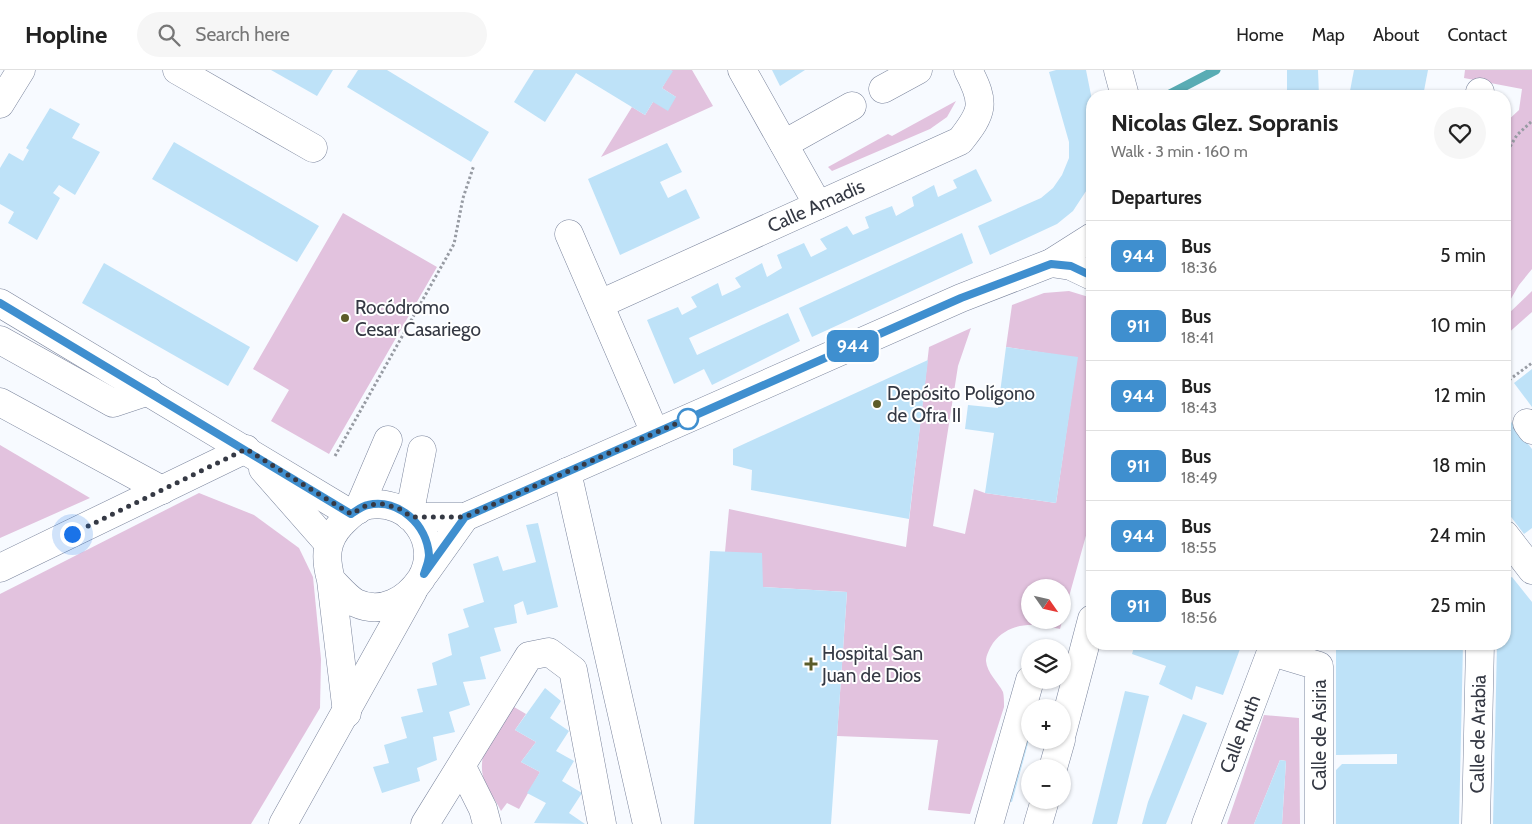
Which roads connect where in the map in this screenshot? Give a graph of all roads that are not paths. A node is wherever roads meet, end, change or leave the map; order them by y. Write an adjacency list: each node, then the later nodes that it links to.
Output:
1 (21, 70): 9 (street)
2 (177, 70): 12 (street)
3 (742, 70): 11 (street)
4 (918, 70): 7 (street)
5 (968, 70): 13 (street, Calle Amadis)
6 (1118, 70): 8 (street)
7 (883, 89)
8 (1123, 90)
9 (0, 104)
10 (852, 106): 11 (street)
11 (784, 144): 13 (street)
12 (313, 148)
13 (818, 205): 19 (street, Calle Amadis)
14 (569, 234): 19 (street)
15 (1086, 241): 16 (street)
16 (1051, 264): 17 (street); 23 (street)
17 (1086, 273)
18 (0, 303): 21 (street)
19 (600, 304): 23 (street)
20 (0, 340): 21 (street)
21 (149, 391): 25 (street)
22 (0, 402): 28 (street)
23 (655, 433): 27 (street)
24 (388, 440): 29 (street)
25 (246, 449): 28 (street); 29 (street); 32 (street)
26 (422, 450): 30 (street)
27 (567, 472): 31 (street); 51 (street)
28 (162, 490): 34 (street)
29 (355, 512): 30 (street); 32 (street)
30 (410, 516): 31 (street); 37 (street)
31 (465, 517): 37 (street)
32 (328, 543): 36 (street)
33 (1511, 543): 35 (street)
34 (0, 568)
35 (1532, 570)
36 (331, 580): 37 (street); 44 (street)
37 (419, 581): 44 (street)
38 (1086, 633): 42 (street)
39 (1272, 650): 54 (street, Calle Ruth)
40 (1278, 650): 55 (street, Calle de Asiria)
41 (1480, 650): 56 (street, Calle de Arabia)
42 (1071, 669)
43 (1027, 689): 52 (street)
44 (347, 713): 47 (street)
45 (462, 767): 48 (street); 49 (street); 50 (street)
46 (1042, 809): 53 (street)
47 (283, 824)
48 (425, 824)
49 (487, 824)
50 (602, 824)
51 (647, 824)
52 (989, 824)
53 (1038, 824)
54 (1206, 824)
55 (1319, 824)
56 (1476, 824)

